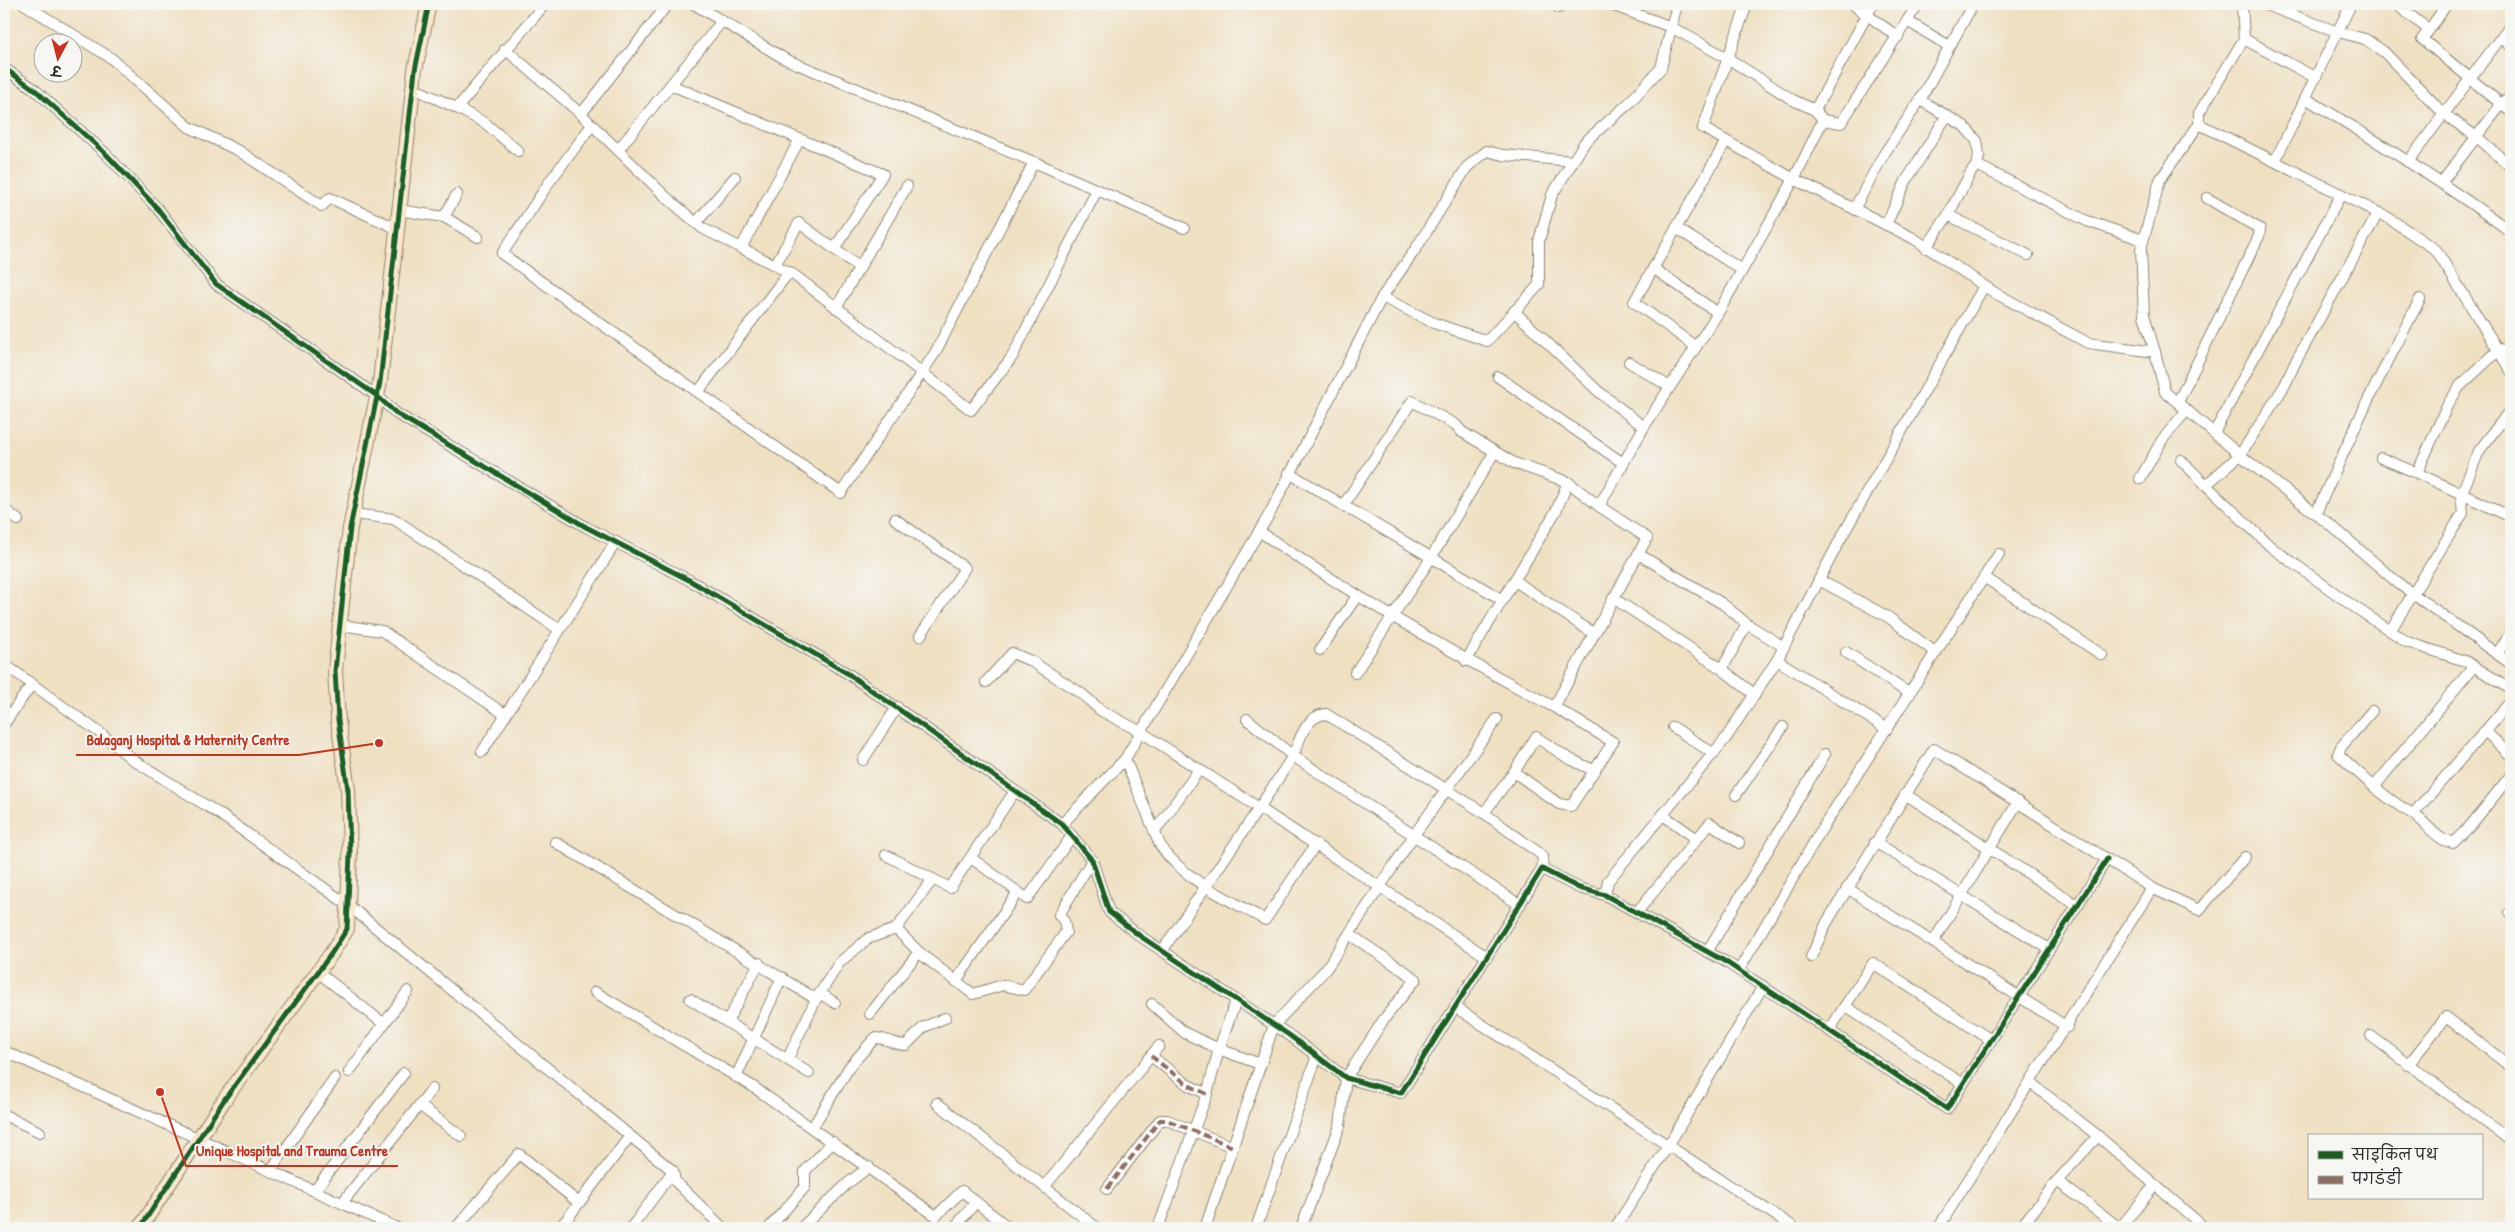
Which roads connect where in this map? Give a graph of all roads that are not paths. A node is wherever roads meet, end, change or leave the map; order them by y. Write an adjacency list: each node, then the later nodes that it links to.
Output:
1 (24, 4): 75 (street)
2 (429, 4): 36 (street)
3 (544, 4): 30 (street)
4 (668, 4): 43 (street)
5 (694, 4): 20 (street)
6 (1609, 4): 22 (street)
7 (1677, 4): 22 (street)
8 (1747, 4): 31 (street)
9 (1852, 4): 18 (street)
10 (1873, 4): 18 (street)
11 (1918, 4): 19 (street)
12 (1973, 4): 28 (street)
13 (2242, 4): 27 (street)
14 (2263, 4): 24 (street)
15 (2351, 4): 24 (street)
16 (2396, 4): 23 (street)
17 (2447, 4): 23 (street)
18 (1868, 14): 25 (street); 41 (street)
19 (1908, 20): 25 (street); 28 (street)
20 (722, 21): 35 (street); 56 (street)
21 (2511, 24): 26 (street)
22 (1671, 27): 31 (street); 54 (street)
23 (2429, 30): 34 (street)
24 (2338, 32): 33 (street); 44 (street)
25 (1898, 37): 46 (street)
26 (2502, 38): 29 (street); 34 (street)
27 (2244, 40): 33 (street); 47 (street)
28 (1949, 46): 38 (street)
29 (2511, 46)
30 (505, 49): 40 (street); 43 (street)
31 (1729, 59): 41 (street); 51 (street)
32 (4, 68): 105 (street)
33 (2316, 78): 37 (street)
34 (2472, 78): 39 (street); 44 (street)
35 (671, 85): 50 (street); 52 (street)
36 (413, 88): 40 (street); 69 (street)
37 (2306, 99): 55 (street); 57 (street)
38 (1920, 100): 45 (street); 68 (street)
39 (2503, 103): 42 (street); 49 (street)
40 (457, 108): 53 (street)
41 (1815, 110): 46 (street)
42 (2511, 112)
43 (581, 114): 48 (street)
44 (2445, 115): 49 (street); 57 (street)
45 (1946, 117): 58 (street); 74 (street)
46 (1824, 120): 61 (street)
47 (2199, 124): 55 (street); 80 (street)
48 (592, 125): 52 (street); 104 (street)
49 (2477, 137): 59 (street); 62 (street)
50 (800, 139): 81 (street); 83 (street)
51 (1726, 141): 61 (street); 77 (street)
52 (618, 150): 73 (street)
53 (518, 151)
54 (1573, 161): 91 (street); 94 (street)
55 (2275, 161): 66 (street)
56 (1034, 162): 64 (street); 101 (street)
57 (2408, 162): 62 (street)
58 (1977, 165): 71 (street); 80 (street)
59 (2511, 167)
60 (735, 177): 73 (street)
61 (1794, 179): 68 (street); 88 (street)
62 (2441, 183): 78 (street)
63 (906, 186): 86 (street)
64 (1097, 190): 76 (street); 101 (street)
65 (457, 194): 72 (street)
66 (2340, 194): 70 (street); 110 (street)
67 (2207, 198): 106 (street)
68 (1854, 209): 74 (street)
69 (398, 210): 72 (street); 75 (street)
70 (2378, 213): 97 (street); 112 (street)
71 (1948, 215): 82 (street); 84 (street)
72 (444, 217): 79 (street)
73 (696, 223): 81 (street)
74 (1886, 225): 82 (street)
75 (396, 228): 105 (street)
76 (1184, 228)
77 (1676, 228): 87 (street); 88 (street)
78 (2511, 232)
79 (478, 237)
80 (2143, 240): 98 (street)
81 (741, 248): 85 (street)
82 (1926, 248): 90 (street)
83 (834, 249): 85 (street); 86 (street)
84 (2028, 255)
85 (776, 265): 89 (street)
86 (860, 268): 93 (street)
87 (1653, 268): 95 (street); 96 (street)
88 (1742, 270): 95 (street)
89 (789, 272): 93 (street); 104 (street)
90 (1984, 286): 98 (street); 136 (street)
91 (1382, 297): 94 (street); 116 (street)
92 (2420, 298): 125 (street)
93 (836, 308): 101 (street)
94 (1514, 311): 109 (street)
95 (1718, 313): 96 (street)
96 (1696, 347): 103 (street)
97 (2500, 349): 100 (street); 117 (street)
98 (2154, 352): 106 (street)
99 (1629, 362): 103 (street)
100 (2511, 370)
101 (922, 372): 104 (street)
102 (1498, 376): 115 (street)
103 (1670, 387): 109 (street)
104 (698, 392)
105 (377, 396): 126 (street); 131 (street)
106 (2178, 402): 108 (street)
107 (2511, 409): 121 (street)
108 (2187, 410): 110 (street); 118 (street)
109 (1644, 427): 115 (street)
110 (2214, 433): 112 (street)
111 (1494, 453): 119 (street); 122 (street); 134 (street)
112 (2240, 455): 120 (street); 125 (street)
113 (2381, 458): 117 (street)
114 (2181, 460): 120 (street)
115 (1623, 463): 123 (street)
116 (1289, 473): 122 (street); 130 (street)
117 (2417, 473): 121 (street)
118 (2140, 479)
119 (1568, 482): 123 (street); 137 (street)
120 (2206, 485): 147 (street)
121 (2461, 495): 127 (street); 138 (street)
122 (1343, 506): 134 (street)
123 (1599, 506): 132 (street)
124 (4, 509): 129 (street)
125 (2316, 513): 138 (street)
126 (353, 514): 144 (street); 145 (street)
127 (2511, 517)
128 (895, 519): 149 (street)
129 (18, 520)
130 (1259, 531): 139 (street); 180 (street)
131 (616, 542): 145 (street); 170 (street)
132 (1638, 554): 140 (street); 143 (street)
133 (1999, 554): 135 (street)
134 (1430, 558): 141 (street); 142 (street)
135 (1984, 577): 153 (street); 155 (street)
136 (1819, 580): 150 (street); 153 (street)
137 (1514, 581): 141 (street); 146 (street)
138 (2413, 593): 147 (street); 154 (street)
139 (1357, 596): 142 (street); 151 (street)
140 (1613, 598): 146 (street); 161 (street)
141 (1502, 599): 157 (street)
142 (1392, 617): 157 (street); 162 (street)
143 (1747, 624): 150 (street); 161 (street)
144 (340, 625): 172 (street); 226 (street)
145 (560, 630): 172 (street)
146 (1593, 632): 169 (street)
147 (2390, 632): 160 (street)
148 (2511, 632): 154 (street)
149 (920, 636)
150 (1784, 647): 156 (street)
151 (1320, 650)
152 (1846, 652): 166 (street)
153 (1936, 653): 166 (street)
154 (2497, 654): 159 (street)
155 (2102, 655)
156 (1777, 660): 167 (street); 178 (street)
157 (1466, 661): 169 (street)
158 (4, 664): 164 (street)
159 (2511, 664)
160 (2474, 666): 165 (street); 192 (street)
161 (1722, 669): 167 (street)
162 (1356, 673)
163 (986, 682): 180 (street)
164 (32, 684): 175 (street); 226 (street)
165 (2511, 689)
166 (1910, 694): 178 (street)
167 (1755, 695): 182 (street)
168 (2511, 701): 179 (street)
169 (1554, 707): 190 (street)
170 (896, 708): 187 (street); 194 (street)
171 (2372, 712): 192 (street)
172 (506, 715): 181 (street)
173 (1247, 719): 184 (street)
174 (1497, 719): 193 (street)
175 (4, 724)
176 (1783, 726): 195 (street)
177 (1673, 727): 182 (street)
178 (1887, 729): 240 (street)
179 (2485, 731): 185 (street); 200 (street)
180 (1141, 732): 186 (street); 188 (street)
181 (482, 752)
182 (1714, 754): 201 (street)
183 (1825, 754): 236 (street)
184 (1293, 756): 193 (street); 198 (street); 204 (street)
185 (2511, 756)
186 (1125, 759): 202 (street); 203 (street)
187 (863, 760)
188 (1199, 770): 198 (street); 203 (street)
189 (1514, 772): 190 (street); 190 (street); 199 (street)
190 (1595, 772)
191 (2511, 775): 200 (street)
192 (2374, 787): 200 (street)
193 (1446, 790): 199 (street); 204 (street)
194 (1015, 791): 202 (street); 214 (street)
195 (1736, 794)
196 (1905, 794): 197 (street); 208 (street); 211 (street)
197 (2018, 802): 211 (street); 215 (street)
198 (1259, 808): 210 (street); 219 (street)
199 (1484, 814): 217 (street)
200 (2413, 814)
201 (1663, 815): 206 (street); 224 (street)
202 (1062, 824): 205 (street)
203 (1155, 831): 219 (street)
204 (1414, 835): 220 (street); 227 (street)
205 (1072, 836): 216 (street); 223 (street)
206 (1697, 839): 209 (street); 229 (street)
207 (555, 842): 239 (street)
208 (1875, 842): 221 (street); 225 (street)
209 (1739, 843)
210 (1316, 844): 219 (street); 220 (street)
211 (1990, 849): 225 (street); 228 (street)
212 (886, 855): 218 (street)
213 (2245, 857): 222 (street)
214 (970, 858): 218 (street); 223 (street)
215 (2107, 859): 222 (street); 228 (street)
216 (1092, 860): 234 (street); 243 (street)
217 (1542, 869): 224 (street); 227 (street)
218 (933, 879): 230 (street)
219 (1206, 886): 234 (street)
220 (1380, 886): 231 (street); 237 (street)
221 (1847, 888): 232 (street); 238 (street)
222 (2152, 888): 260 (street)
223 (1018, 892): 243 (street)
224 (1605, 895): 229 (street)
225 (1961, 895): 232 (street); 233 (street)
226 (348, 905): 241 (street); 291 (street)
227 (1520, 905): 237 (street)
228 (2077, 905): 233 (street)
229 (1637, 912): 236 (street)
230 (896, 929): 235 (street); 247 (street)
231 (1349, 934): 259 (street); 279 (street)
232 (1933, 942): 248 (street)
233 (2049, 949): 248 (street)
234 (1162, 950): 250 (street)
235 (919, 952): 243 (street); 255 (street)
236 (1707, 952): 240 (street)
237 (1487, 957): 254 (street)
238 (1811, 957)
239 (759, 964): 242 (street); 257 (street)
240 (1739, 970): 244 (street)
241 (318, 972): 258 (street); 293 (street)
242 (782, 978): 247 (street); 263 (street)
243 (956, 981)
244 (1763, 986): 261 (street); 296 (street)
245 (408, 991): 258 (street)
246 (595, 992): 277 (street)
247 (818, 996): 251 (street); 270 (street)
248 (2019, 996): 260 (street); 264 (street)
249 (690, 999): 257 (street)
250 (1236, 1000): 259 (street); 266 (street)
251 (835, 1003)
252 (1152, 1004): 266 (street)
253 (1844, 1006): 261 (street); 264 (street); 281 (street)
254 (1455, 1007): 279 (street); 296 (street)
255 (870, 1014)
256 (945, 1018): 287 (street)
257 (727, 1022): 263 (street)
258 (384, 1024): 274 (street)
259 (1274, 1025): 269 (street); 271 (street)
260 (2067, 1026): 280 (street)
261 (1830, 1029): 281 (street)
262 (2371, 1036): 272 (street)
263 (754, 1038): 270 (street); 277 (street)
264 (1991, 1040): 281 (street)
265 (1159, 1046): 268 (street)
266 (1219, 1049): 271 (street); 283 (street)
267 (4, 1051): 293 (street)
268 (1151, 1056): 283 (street); 303 (street)
269 (1317, 1056): 279 (street); 322 (street)
270 (788, 1058): 276 (street)
271 (1260, 1064): 297 (street)
272 (2408, 1065): 273 (street); 294 (street)
273 (2511, 1067)
274 (349, 1072)
275 (404, 1073): 305 (street)
276 (809, 1074)
277 (736, 1076): 287 (street)
278 (335, 1078): 299 (street)
279 (1346, 1078): 323 (street)
280 (2031, 1083): 292 (street); 326 (street)
281 (1963, 1084)
282 (432, 1089): 285 (street)
283 (1208, 1094): 289 (street)
284 (937, 1102): 303 (street)
285 (419, 1105): 290 (street); 306 (street)
286 (4, 1115): 288 (street)
287 (812, 1128): 295 (street)
288 (40, 1132)
289 (1194, 1132): 297 (street); 304 (street); 320 (street)
290 (460, 1136)
291 (630, 1136): 300 (street); 308 (street)
292 (2098, 1136): 301 (street); 302 (street)
293 (200, 1138): 299 (street); 309 (street)
294 (2511, 1140)
295 (833, 1142): 298 (street); 315 (street)
296 (1668, 1146): 324 (street); 325 (street)
297 (1233, 1148): 321 (street)
298 (869, 1167): 307 (street); 316 (street)
299 (272, 1170): 305 (street)
300 (673, 1171): 313 (street); 314 (street)
301 (2057, 1181): 327 (street); 328 (street)
302 (2155, 1185): 328 (street); 329 (street)
303 (1045, 1186): 319 (street)
304 (1107, 1189)
305 (315, 1190): 306 (street)
306 (342, 1202): 310 (street)
307 (976, 1202): 317 (street); 318 (street)
308 (579, 1203): 311 (street); 312 (street)
309 (140, 1228)
310 (397, 1228)
311 (456, 1228)
312 (560, 1228)
313 (631, 1228)
314 (723, 1228)
315 (769, 1228)
316 (801, 1228)
317 (954, 1228)
318 (1009, 1228)
319 (1098, 1228)
320 (1158, 1228)
321 (1206, 1228)
322 (1256, 1228)
323 (1301, 1228)
324 (1614, 1228)
325 (1795, 1228)
326 (1938, 1228)
327 (2020, 1228)
328 (2120, 1228)
329 (2205, 1228)

